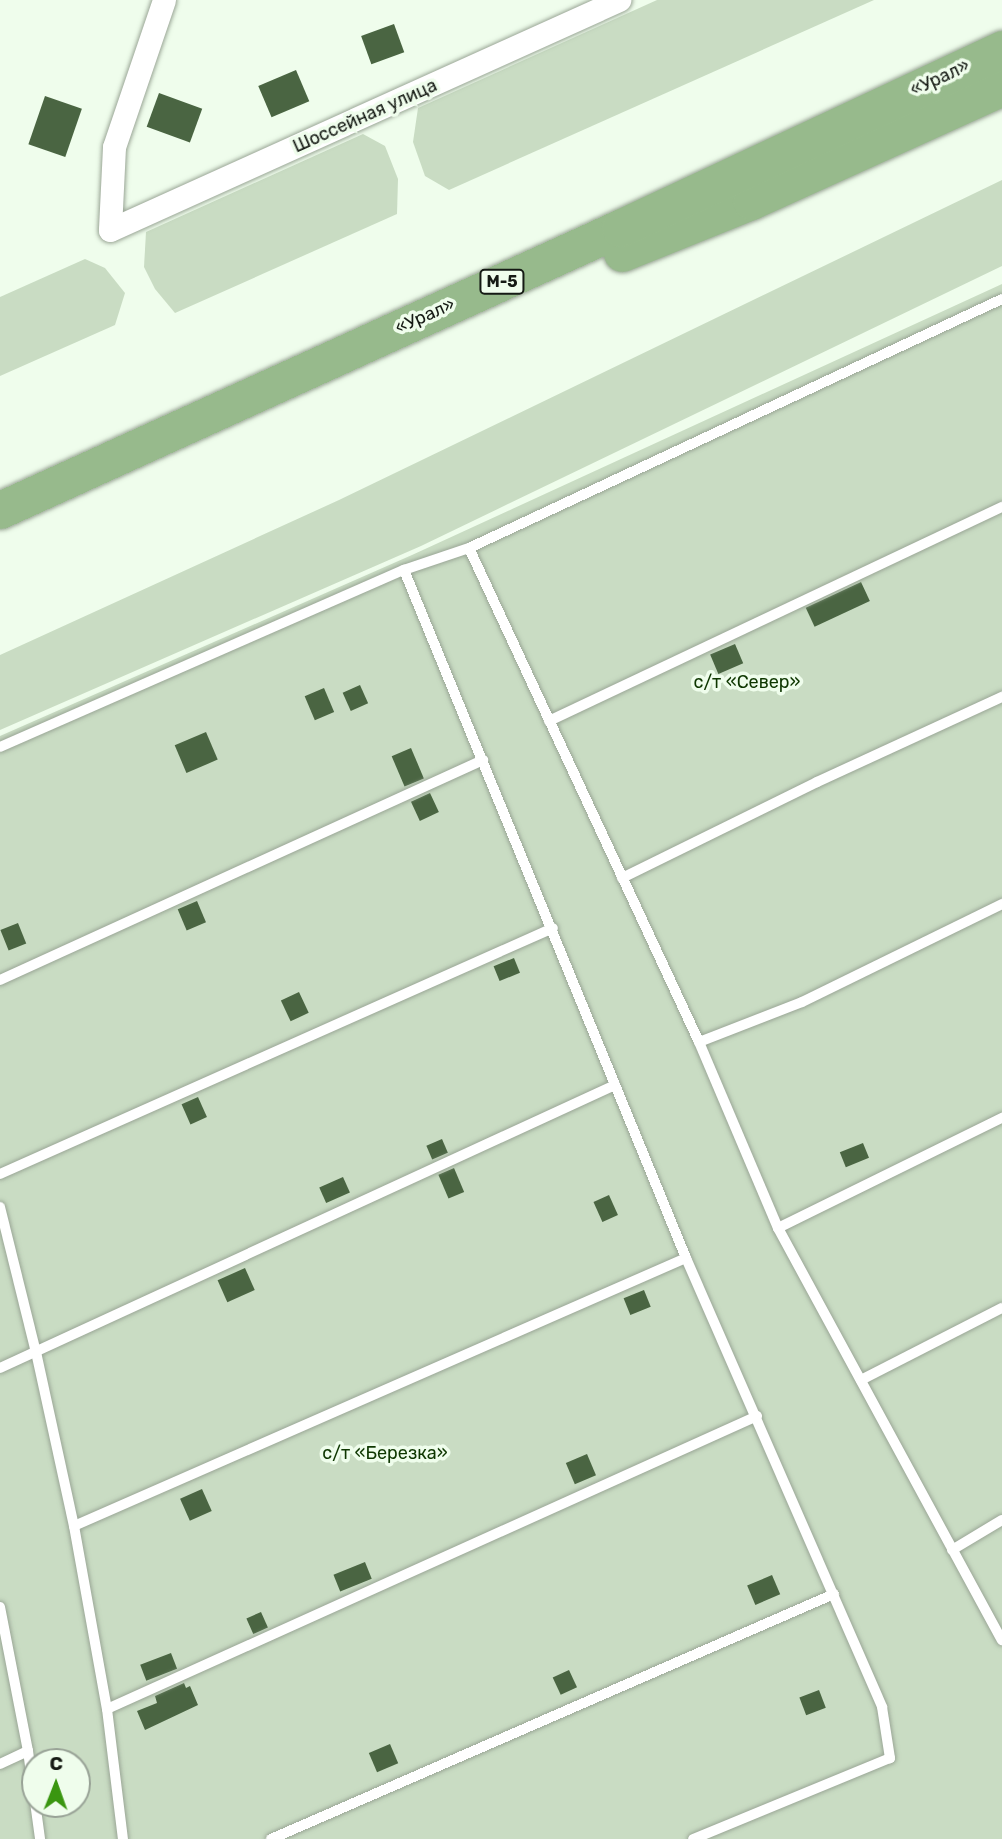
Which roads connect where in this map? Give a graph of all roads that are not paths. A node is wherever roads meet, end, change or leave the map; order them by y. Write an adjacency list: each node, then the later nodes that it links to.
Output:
1 (164, 0): 2 (street, Шоссейная улица)
2 (619, 0)
3 (1002, 49): 7 (highway, «Урал» / М-5)
4 (1002, 87): 8 (highway, «Урал» / М-5)
5 (1002, 299): 9 (lane)
6 (1002, 506): 12 (lane)
7 (0, 510)
8 (0, 535)
9 (469, 548): 10 (lane); 12 (lane)
10 (404, 570): 13 (lane); 14 (lane)
11 (1002, 697): 15 (lane)
12 (549, 721): 15 (lane)
13 (0, 747)
14 (483, 760): 17 (lane); 18 (lane)
15 (622, 878): 19 (lane)
16 (1002, 904): 19 (lane)
17 (553, 928): 20 (lane); 22 (lane)
18 (0, 980)
19 (699, 1042): 24 (lane)
20 (615, 1085): 25 (lane); 27 (lane)
21 (1002, 1118): 24 (lane)
22 (0, 1174)
23 (0, 1206): 27 (lane)
24 (778, 1228): 29 (lane)
25 (686, 1258): 30 (lane); 32 (lane)
26 (1002, 1308): 29 (lane)
27 (36, 1352): 28 (lane); 32 (lane)
28 (0, 1368)
29 (861, 1380): 33 (lane)
30 (757, 1416): 34 (lane); 37 (lane)
31 (1002, 1520): 33 (lane)
32 (74, 1526): 37 (lane)
33 (952, 1550): 36 (lane)
34 (834, 1594): 44 (lane); 45 (lane)
35 (0, 1607): 38 (lane)
36 (1002, 1640)
37 (107, 1709): 43 (lane)
38 (27, 1748)
39 (21, 1754): 40 (lane)
40 (0, 1764)
41 (37, 1818): 42 (lane)
42 (40, 1839)
43 (123, 1839)
44 (271, 1839)
45 (692, 1839)

